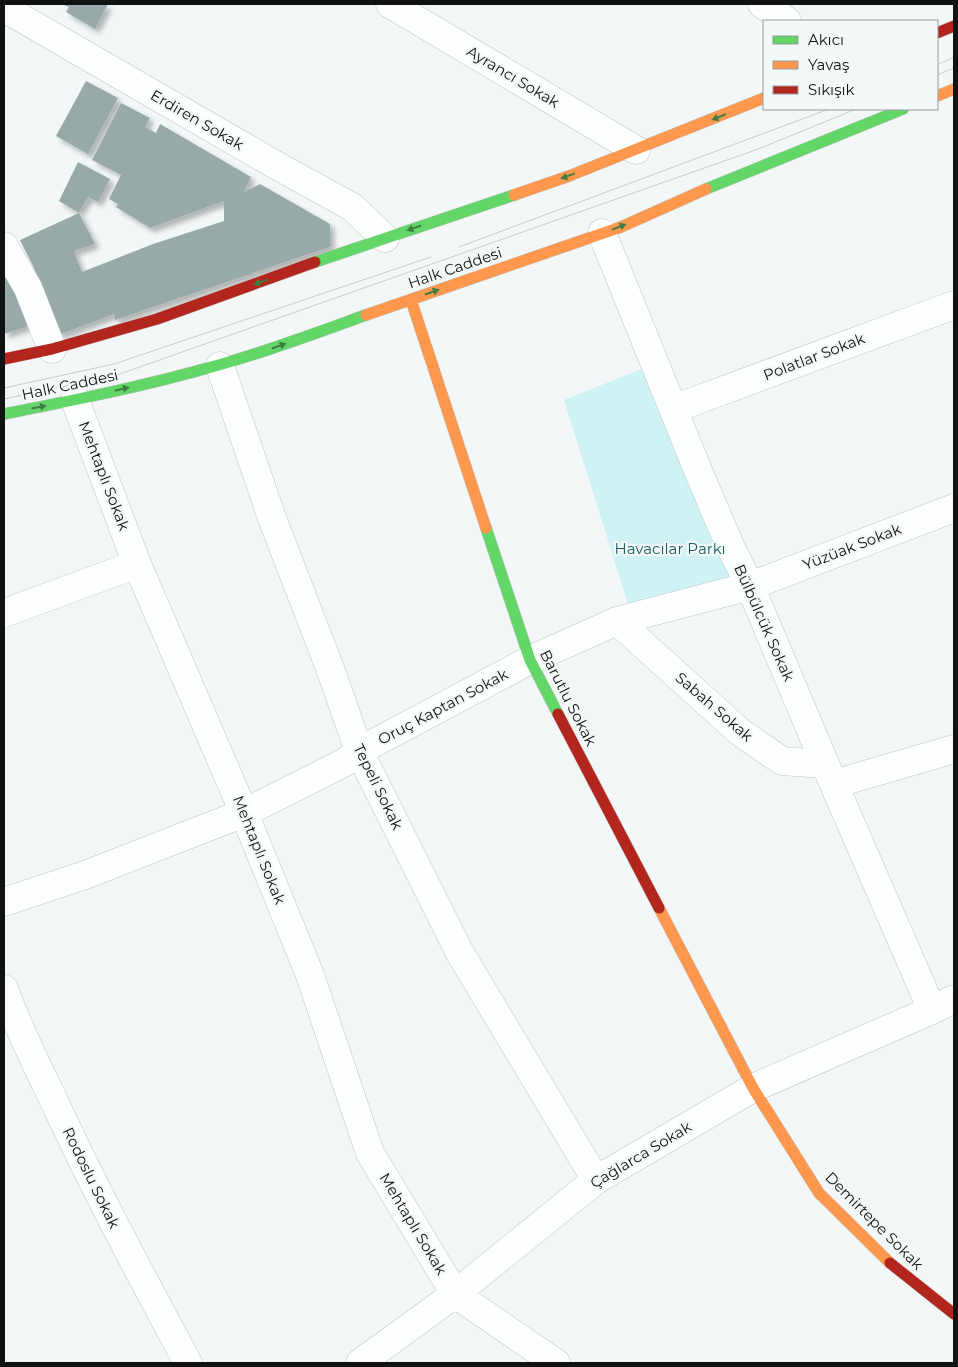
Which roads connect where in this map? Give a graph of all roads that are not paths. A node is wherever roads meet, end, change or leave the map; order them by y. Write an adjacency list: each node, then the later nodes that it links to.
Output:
1 (390, 4): 9 (street, Ayrancı Sokak)
2 (4, 8): 11 (street, Erdiren Sokak)
3 (954, 26): 4 (main road)
4 (938, 33)
5 (954, 89): 6 (main road)
6 (938, 96)
7 (763, 98): 9 (main road, one-way to 9)
8 (901, 110): 10 (main road, Halk Caddesi, one-way to 8)
9 (636, 150): 11 (main road, one-way to 11)
10 (602, 233): 13 (main road, Halk Caddesi, one-way to 10); 19 (street, Bülbülcük Sokak)
11 (385, 238): 15 (main road, one-way to 15)
12 (4, 246): 15 (street)
13 (410, 300): 17 (main road, Halk Caddesi, one-way to 13); 26 (main road, Barutlu Sokak)
14 (954, 305): 19 (street, Polatlar Sokak)
15 (52, 349): 16 (main road)
16 (4, 359)
17 (220, 366): 18 (main road, Halk Caddesi, one-way to 17); 28 (street, Tepeli Sokak)
18 (75, 400): 20 (main road, Halk Caddesi, one-way to 18); 22 (street, Mehtaplı Sokak)
19 (674, 409): 23 (street, Bülbülcük Sokak)
20 (4, 414)
21 (954, 508): 23 (street, Yüzüak Sokak)
22 (137, 564): 24 (street); 30 (street, Mehtaplı Sokak)
23 (750, 586): 25 (street, Oruç Kaptan Sokak); 29 (street, Bülbülcük Sokak)
24 (4, 613)
25 (617, 621): 26 (street, Oruç Kaptan Sokak); 29 (street, Sabah Sokak)
26 (530, 660): 28 (street, Oruç Kaptan Sokak); 35 (main road, Barutlu Sokak)
27 (954, 749): 29 (street)
28 (359, 751): 30 (street, Oruç Kaptan Sokak); 36 (street, Tepeli Sokak)
29 (829, 774): 33 (street, Bülbülcük Sokak)
30 (244, 813): 31 (street, Oruç Kaptan Sokak); 37 (street, Mehtaplı Sokak)
31 (4, 902)
32 (4, 989): 34 (street, Rodoslu Sokak)
33 (943, 1005): 35 (street, Çağlarca Sokak)
34 (9, 1018): 39 (street, Rodoslu Sokak)
35 (753, 1088): 36 (street, Çağlarca Sokak); 38 (main road, Demirtepe Sokak)
36 (596, 1180): 37 (street, Çağlarca Sokak)
37 (455, 1294): 40 (street, Çağlarca Sokak); 41 (street)
38 (954, 1314)
39 (188, 1363)
40 (360, 1363)
41 (556, 1363)

